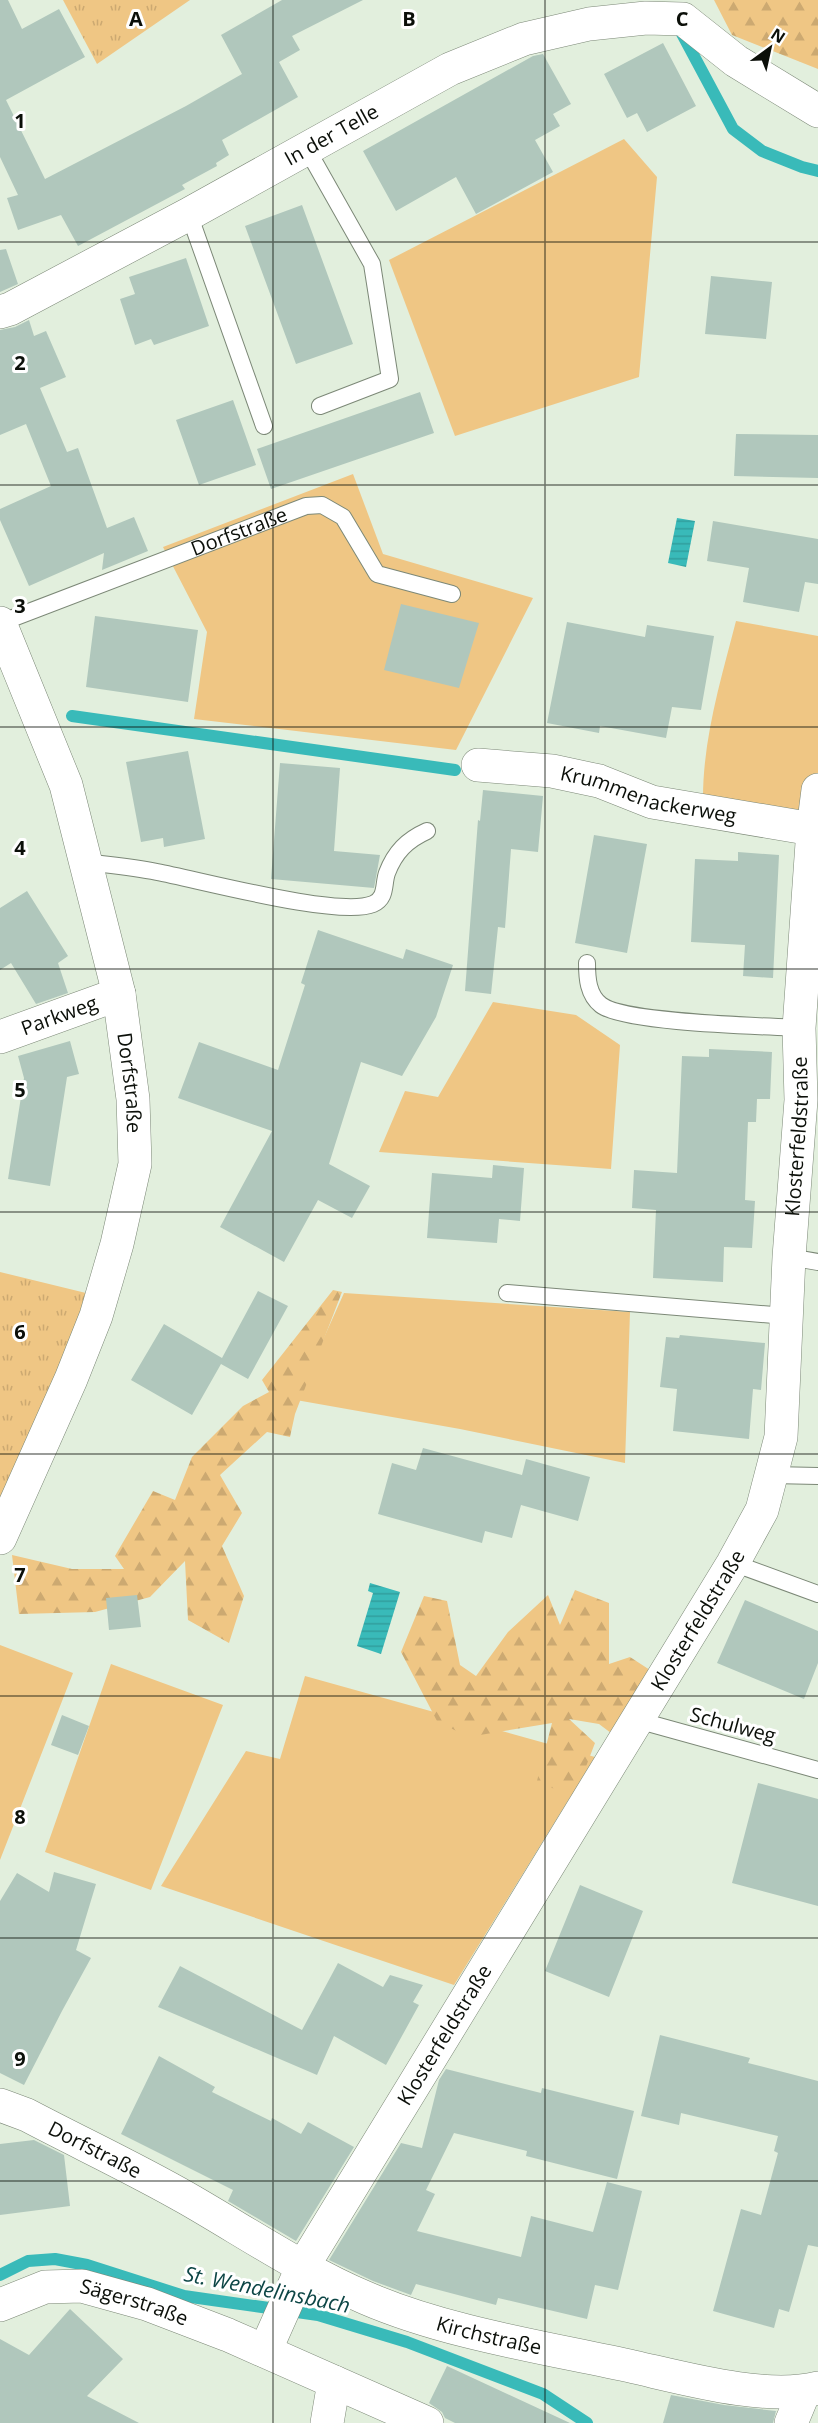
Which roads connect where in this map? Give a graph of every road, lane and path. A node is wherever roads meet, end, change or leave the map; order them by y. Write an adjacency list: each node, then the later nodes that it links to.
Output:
1 (818, 111): 2 (street, In der Telle)
2 (307, 149): 3 (street, In der Telle); 5 (lane)
3 (189, 214): 4 (street, In der Telle); 6 (lane)
4 (0, 312)
5 (321, 406)
6 (264, 426)
7 (452, 594): 8 (lane, Dorfstraße)
8 (0, 623): 13 (street, Dorfstraße)
9 (478, 765): 11 (street, Krummenackerweg)
10 (818, 790): 11 (street, Klosterfeldstraße)
11 (815, 830): 16 (street, Klosterfeldstraße)
12 (427, 831): 13 (lane)
13 (85, 862): 15 (street, Dorfstraße)
14 (587, 963): 16 (lane)
15 (119, 994): 17 (street, Parkweg); 24 (street, Dorfstraße)
16 (799, 1028): 18 (street, Klosterfeldstraße)
17 (0, 1037)
18 (809, 1101): 19 (street, Klosterfeldstraße)
19 (804, 1259): 21 (street, Klosterfeldstraße)
20 (507, 1293): 21 (lane)
21 (786, 1316): 22 (street, Klosterfeldstraße)
22 (772, 1475): 23 (lane); 25 (street, Klosterfeldstraße)
23 (818, 1476)
24 (0, 1538)
25 (733, 1563): 26 (lane); 27 (street, Klosterfeldstraße)
26 (818, 1594)
27 (637, 1720): 28 (lane, Schulweg); 31 (street, Klosterfeldstraße)
28 (818, 1770)
29 (0, 2105): 30 (street, Dorfstraße)
30 (186, 2198): 31 (street, Kirchstraße)
31 (298, 2275): 33 (street, Klosterfeldstraße); 35 (street, Kirchstraße)
32 (0, 2305): 33 (street, Sägerstraße)
33 (267, 2344): 34 (street, Sägerstraße)
34 (334, 2382): 36 (street); 37 (street, Sägerstraße)
35 (811, 2390): 38 (street)
36 (327, 2423)
37 (427, 2423)
38 (791, 2423)

